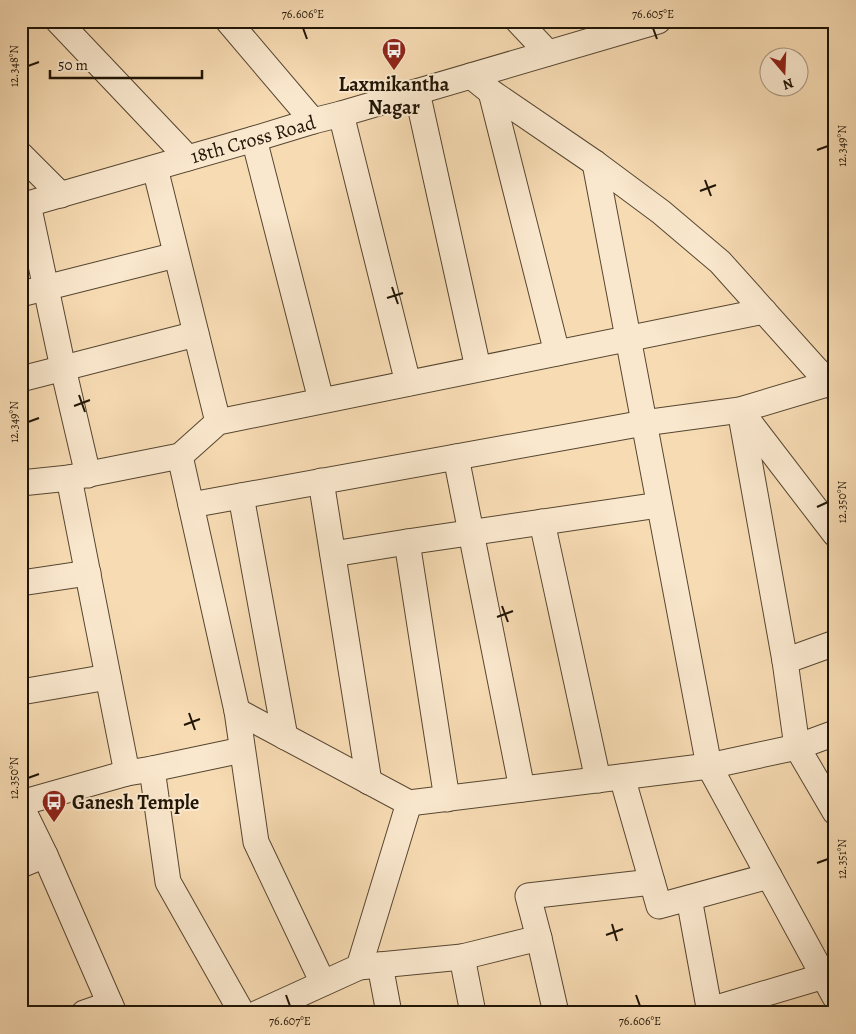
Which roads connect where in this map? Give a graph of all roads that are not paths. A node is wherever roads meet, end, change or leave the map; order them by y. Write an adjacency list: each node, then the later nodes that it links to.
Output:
1 (58, 21): 13 (street)
2 (228, 21): 10 (street)
3 (518, 21): 5 (street)
4 (658, 21): 5 (street, 18th Cross Road)
5 (548, 53): 6 (street, 18th Cross Road)
6 (471, 76): 7 (street, 18th Cross Road); 8 (street)
7 (417, 92): 9 (street, 18th Cross Road); 26 (street)
8 (491, 92): 14 (street); 24 (street)
9 (341, 114): 10 (street, 18th Cross Road); 28 (street)
10 (313, 121): 11 (street, 18th Cross Road)
11 (254, 139): 13 (street, 18th Cross Road); 30 (street)
12 (21, 155): 16 (street)
13 (188, 158): 15 (street, 18th Cross Road)
14 (595, 163): 21 (street); 23 (street)
15 (155, 168): 16 (street, 18th Cross Road); 18 (street)
16 (60, 195): 17 (street, 18th Cross Road)
17 (25, 205): 19 (street)
18 (176, 255): 19 (street); 22 (street)
19 (46, 287): 20 (street); 25 (street)
20 (21, 294)
21 (764, 311): 23 (street); 29 (street)
22 (196, 334): 25 (street); 32 (street)
23 (627, 338): 24 (street); 33 (street)
24 (557, 352): 26 (street)
25 (63, 368): 27 (street); 36 (street)
26 (478, 368): 28 (street)
27 (21, 379)
28 (408, 383): 30 (street)
29 (832, 385): 31 (street)
30 (321, 400): 32 (street)
31 (740, 410): 33 (street); 44 (street); 50 (street)
32 (218, 422): 34 (street)
33 (644, 423): 35 (street); 41 (street)
34 (180, 456): 36 (street); 40 (street)
35 (456, 457): 37 (street); 43 (street)
36 (78, 477): 38 (street); 47 (street)
37 (321, 481): 39 (street); 46 (street)
38 (21, 483)
39 (241, 496): 40 (street); 55 (street)
40 (191, 505): 53 (street)
41 (659, 505): 42 (street); 58 (street)
42 (542, 522): 43 (street); 61 (street)
43 (472, 532): 45 (street); 63 (street)
44 (835, 534)
45 (407, 542): 46 (street); 64 (street)
46 (332, 554): 62 (street)
47 (88, 573): 48 (street); 51 (street)
48 (21, 583)
49 (835, 643): 50 (street)
50 (785, 661): 56 (street)
51 (108, 678): 52 (street); 60 (street)
52 (21, 692)
53 (237, 711): 55 (street); 57 (street)
54 (835, 734): 56 (street)
55 (285, 737): 62 (street)
56 (797, 747): 58 (street); 68 (street)
57 (242, 750): 59 (street); 77 (street)
58 (709, 766): 61 (street); 71 (street)
59 (152, 769): 60 (street); 82 (street)
60 (127, 773): 65 (street)
61 (610, 778): 63 (street); 72 (street)
62 (369, 782): 66 (street)
63 (522, 789): 64 (street)
64 (447, 799): 66 (street)
65 (21, 803)
66 (409, 804): 76 (street)
67 (21, 806): 69 (street)
68 (835, 812)
69 (45, 855): 70 (street); 79 (street)
70 (21, 865)
71 (769, 876): 73 (street); 78 (street)
72 (652, 882): 73 (street); 74 (street)
73 (689, 898): 80 (street)
74 (539, 938): 75 (street); 86 (street)
75 (462, 957): 76 (street); 85 (street)
76 (369, 966): 77 (street); 84 (street)
77 (323, 983): 83 (street)
78 (829, 987): 80 (street)
79 (112, 1008): 81 (street)
80 (710, 1012)
81 (84, 1013)
82 (242, 1013)
83 (258, 1013)
84 (389, 1013)
85 (473, 1013)
86 (556, 1013)

